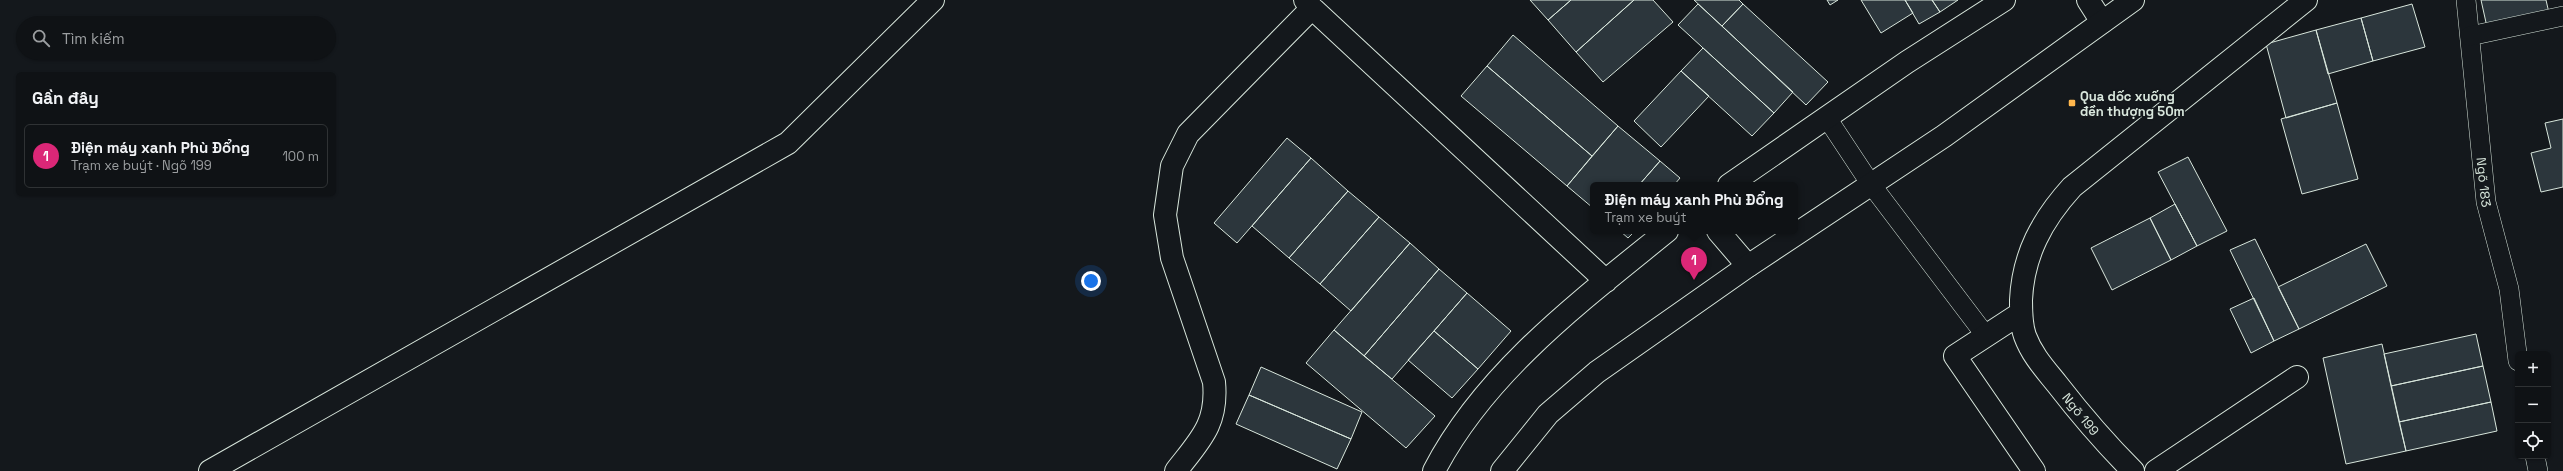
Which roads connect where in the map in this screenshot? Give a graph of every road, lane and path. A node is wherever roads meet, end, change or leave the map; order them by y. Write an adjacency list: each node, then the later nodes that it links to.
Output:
1 (933, 0): 25 (street)
2 (2004, 0): 11 (street)
3 (2088, 0): 9 (street)
4 (2133, 0): 9 (street)
5 (2306, 0): 20 (street, Ngõ 199)
6 (2466, 0): 10 (lane, Ngõ 183)
7 (1308, 4): 19 (street); 26 (street)
8 (2563, 16): 10 (lane)
9 (2102, 22): 13 (street)
10 (2470, 36): 22 (lane, Ngõ 183)
11 (1827, 118): 12 (street); 13 (lane)
12 (1732, 182)
13 (1870, 183): 14 (street); 21 (lane)
14 (1798, 232)
15 (1663, 234): 19 (street)
16 (1721, 234): 18 (street)
17 (1795, 234): 18 (street)
18 (1748, 266): 28 (street)
19 (1606, 281): 27 (street)
20 (2021, 313): 21 (street); 30 (street, Ngõ 199)
21 (1986, 336): 29 (street)
22 (2517, 351)
23 (2297, 377): 31 (street)
24 (2536, 459): 32 (lane)
25 (210, 471)
26 (1176, 471)
27 (1434, 471)
28 (1502, 471)
29 (2034, 471)
30 (2133, 471)
31 (2156, 471)
32 (2538, 471)

